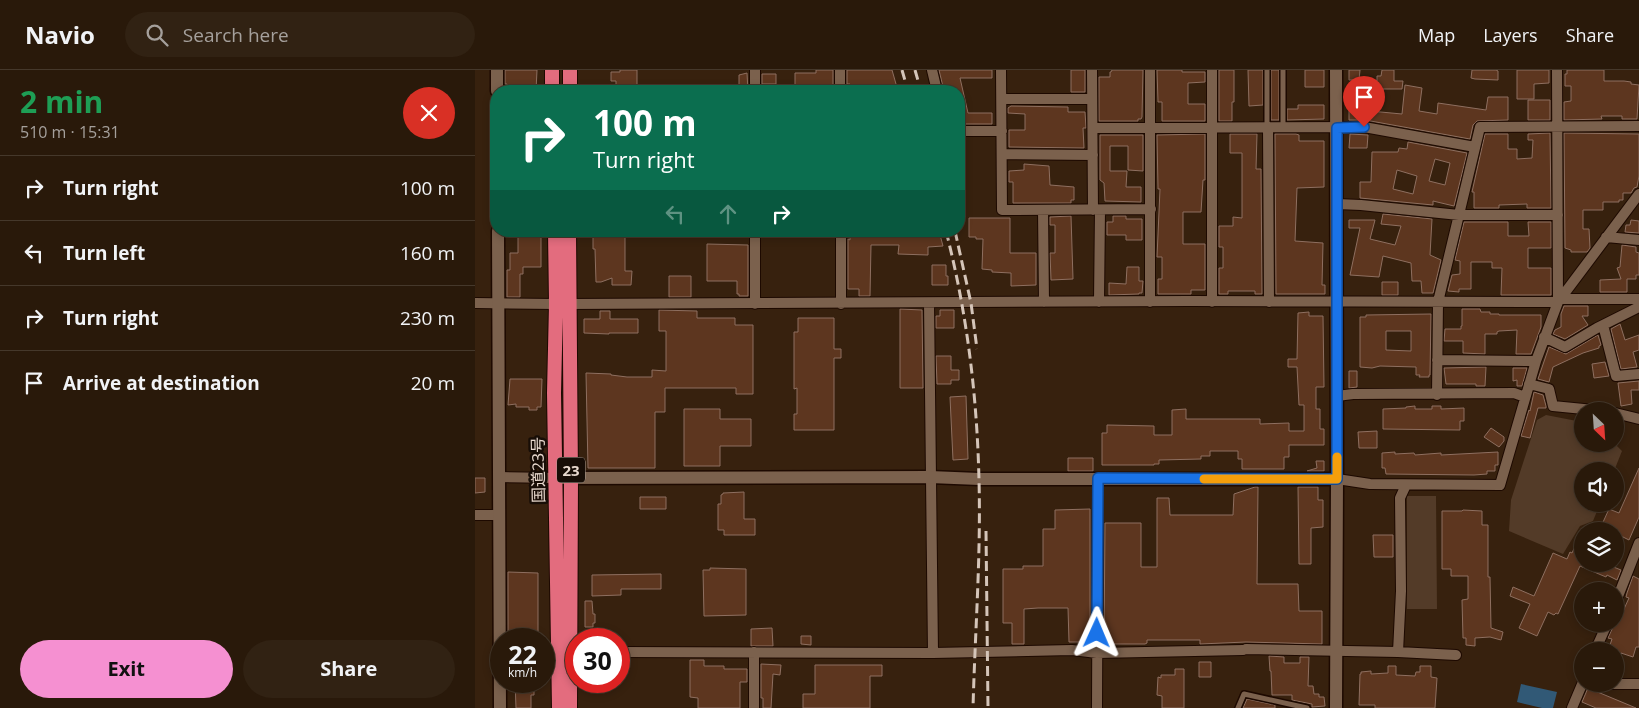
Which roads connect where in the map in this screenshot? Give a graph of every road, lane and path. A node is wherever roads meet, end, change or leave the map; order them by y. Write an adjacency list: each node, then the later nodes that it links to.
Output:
1 (497, 70): 15 (street)
2 (552, 70): 16 (highway)
3 (570, 70): 17 (highway)
4 (755, 70): 18 (street)
5 (840, 70): 19 (street)
6 (932, 70): 20 (street)
7 (1001, 70): 21 (street)
8 (1092, 70): 22 (street)
9 (1149, 70): 25 (street)
10 (1212, 70): 26 (street)
11 (1267, 70): 27 (lane)
12 (1283, 70): 28 (lane)
13 (1336, 70): 30 (street)
14 (1557, 70): 23 (street)
15 (497, 85)
16 (552, 85)
17 (570, 85)
18 (755, 85)
19 (840, 85)
20 (936, 85)
21 (1002, 99): 22 (street); 32 (street)
22 (1092, 100): 29 (street)
23 (1558, 126): 24 (street); 33 (street); 42 (street)
24 (1639, 126)
25 (1149, 127): 26 (street); 29 (street); 38 (street)
26 (1212, 127): 27 (street); 55 (street)
27 (1267, 127): 28 (street); 56 (street)
28 (1283, 127): 30 (street)
29 (1093, 128): 35 (street)
30 (1337, 128): 33 (street); 37 (street)
31 (965, 131): 32 (street)
32 (1002, 131): 34 (street)
33 (1475, 147): 41 (street)
34 (1001, 154): 35 (street); 39 (street)
35 (1093, 155): 40 (street)
36 (1639, 194): 48 (street)
37 (1337, 204): 41 (street); 57 (street)
38 (1151, 209): 40 (street); 54 (street)
39 (1043, 210): 40 (street); 52 (street)
40 (1097, 210): 53 (street)
41 (1459, 214): 42 (street); 58 (street)
42 (1558, 215): 51 (street)
43 (498, 237): 60 (street)
44 (556, 237): 62 (highway, 国道23号 / 23)
45 (568, 237): 62 (highway, 国道23号 / 23)
46 (755, 237): 63 (street)
47 (841, 237): 64 (street)
48 (1606, 237): 49 (street); 51 (street)
49 (1639, 240)
50 (1639, 299): 51 (street)
51 (1558, 301): 58 (street); 67 (street)
52 (1044, 302): 53 (street); 61 (street)
53 (1099, 302): 54 (street)
54 (1150, 302): 55 (street)
55 (1212, 302): 56 (street)
56 (1269, 302): 57 (street)
57 (1336, 302): 58 (street); 73 (street)
58 (1437, 302): 68 (street)
59 (475, 303): 60 (street)
60 (499, 303): 62 (street); 78 (street)
61 (929, 303): 64 (street); 79 (street)
62 (562, 304): 63 (street); 80 (highway, 国道23号 / 23); 81 (highway, 国道23号 / 23)
63 (755, 304): 64 (street)
64 (841, 304)
65 (1639, 307): 66 (street)
66 (1603, 325): 67 (street); 70 (street)
67 (1544, 337): 69 (street)
68 (1437, 360): 69 (street); 72 (street)
69 (1536, 361): 71 (street)
70 (1639, 374)
71 (1529, 384): 74 (street); 75 (street)
72 (1437, 395): 73 (street); 74 (street)
73 (1337, 396): 83 (street)
74 (1525, 398): 84 (street)
75 (1574, 408)
76 (1624, 415): 77 (street)
77 (1639, 419)
78 (499, 477): 80 (street); 86 (street)
79 (930, 477): 81 (street); 82 (street); 95 (street)
80 (556, 478): 81 (street); 102 (highway, 国道23号 / 23)
81 (571, 478): 89 (highway, 国道23号 / 23)
82 (1098, 478): 83 (street); 93 (street)
83 (1337, 479): 84 (street); 90 (street)
84 (1405, 485): 94 (street)
85 (475, 515): 86 (street)
86 (499, 515): 101 (street)
87 (1639, 543): 88 (street)
88 (1624, 582)
89 (573, 628)
90 (1337, 651): 93 (street); 94 (street); 108 (street)
91 (630, 652): 92 (street)
92 (754, 652): 95 (street); 104 (street)
93 (1097, 652): 95 (street); 105 (street)
94 (1398, 652): 96 (street)
95 (933, 653)
96 (1456, 655)
97 (1624, 684): 98 (street)
98 (1639, 684)
99 (1578, 692): 109 (street)
100 (571, 693): 103 (highway, 国道23号 / 23)
101 (500, 708)
102 (559, 708)
103 (570, 708)
104 (754, 708)
105 (1097, 708)
106 (1238, 708): 107 (lane)
107 (1307, 708)
108 (1336, 708)
109 (1572, 708)

